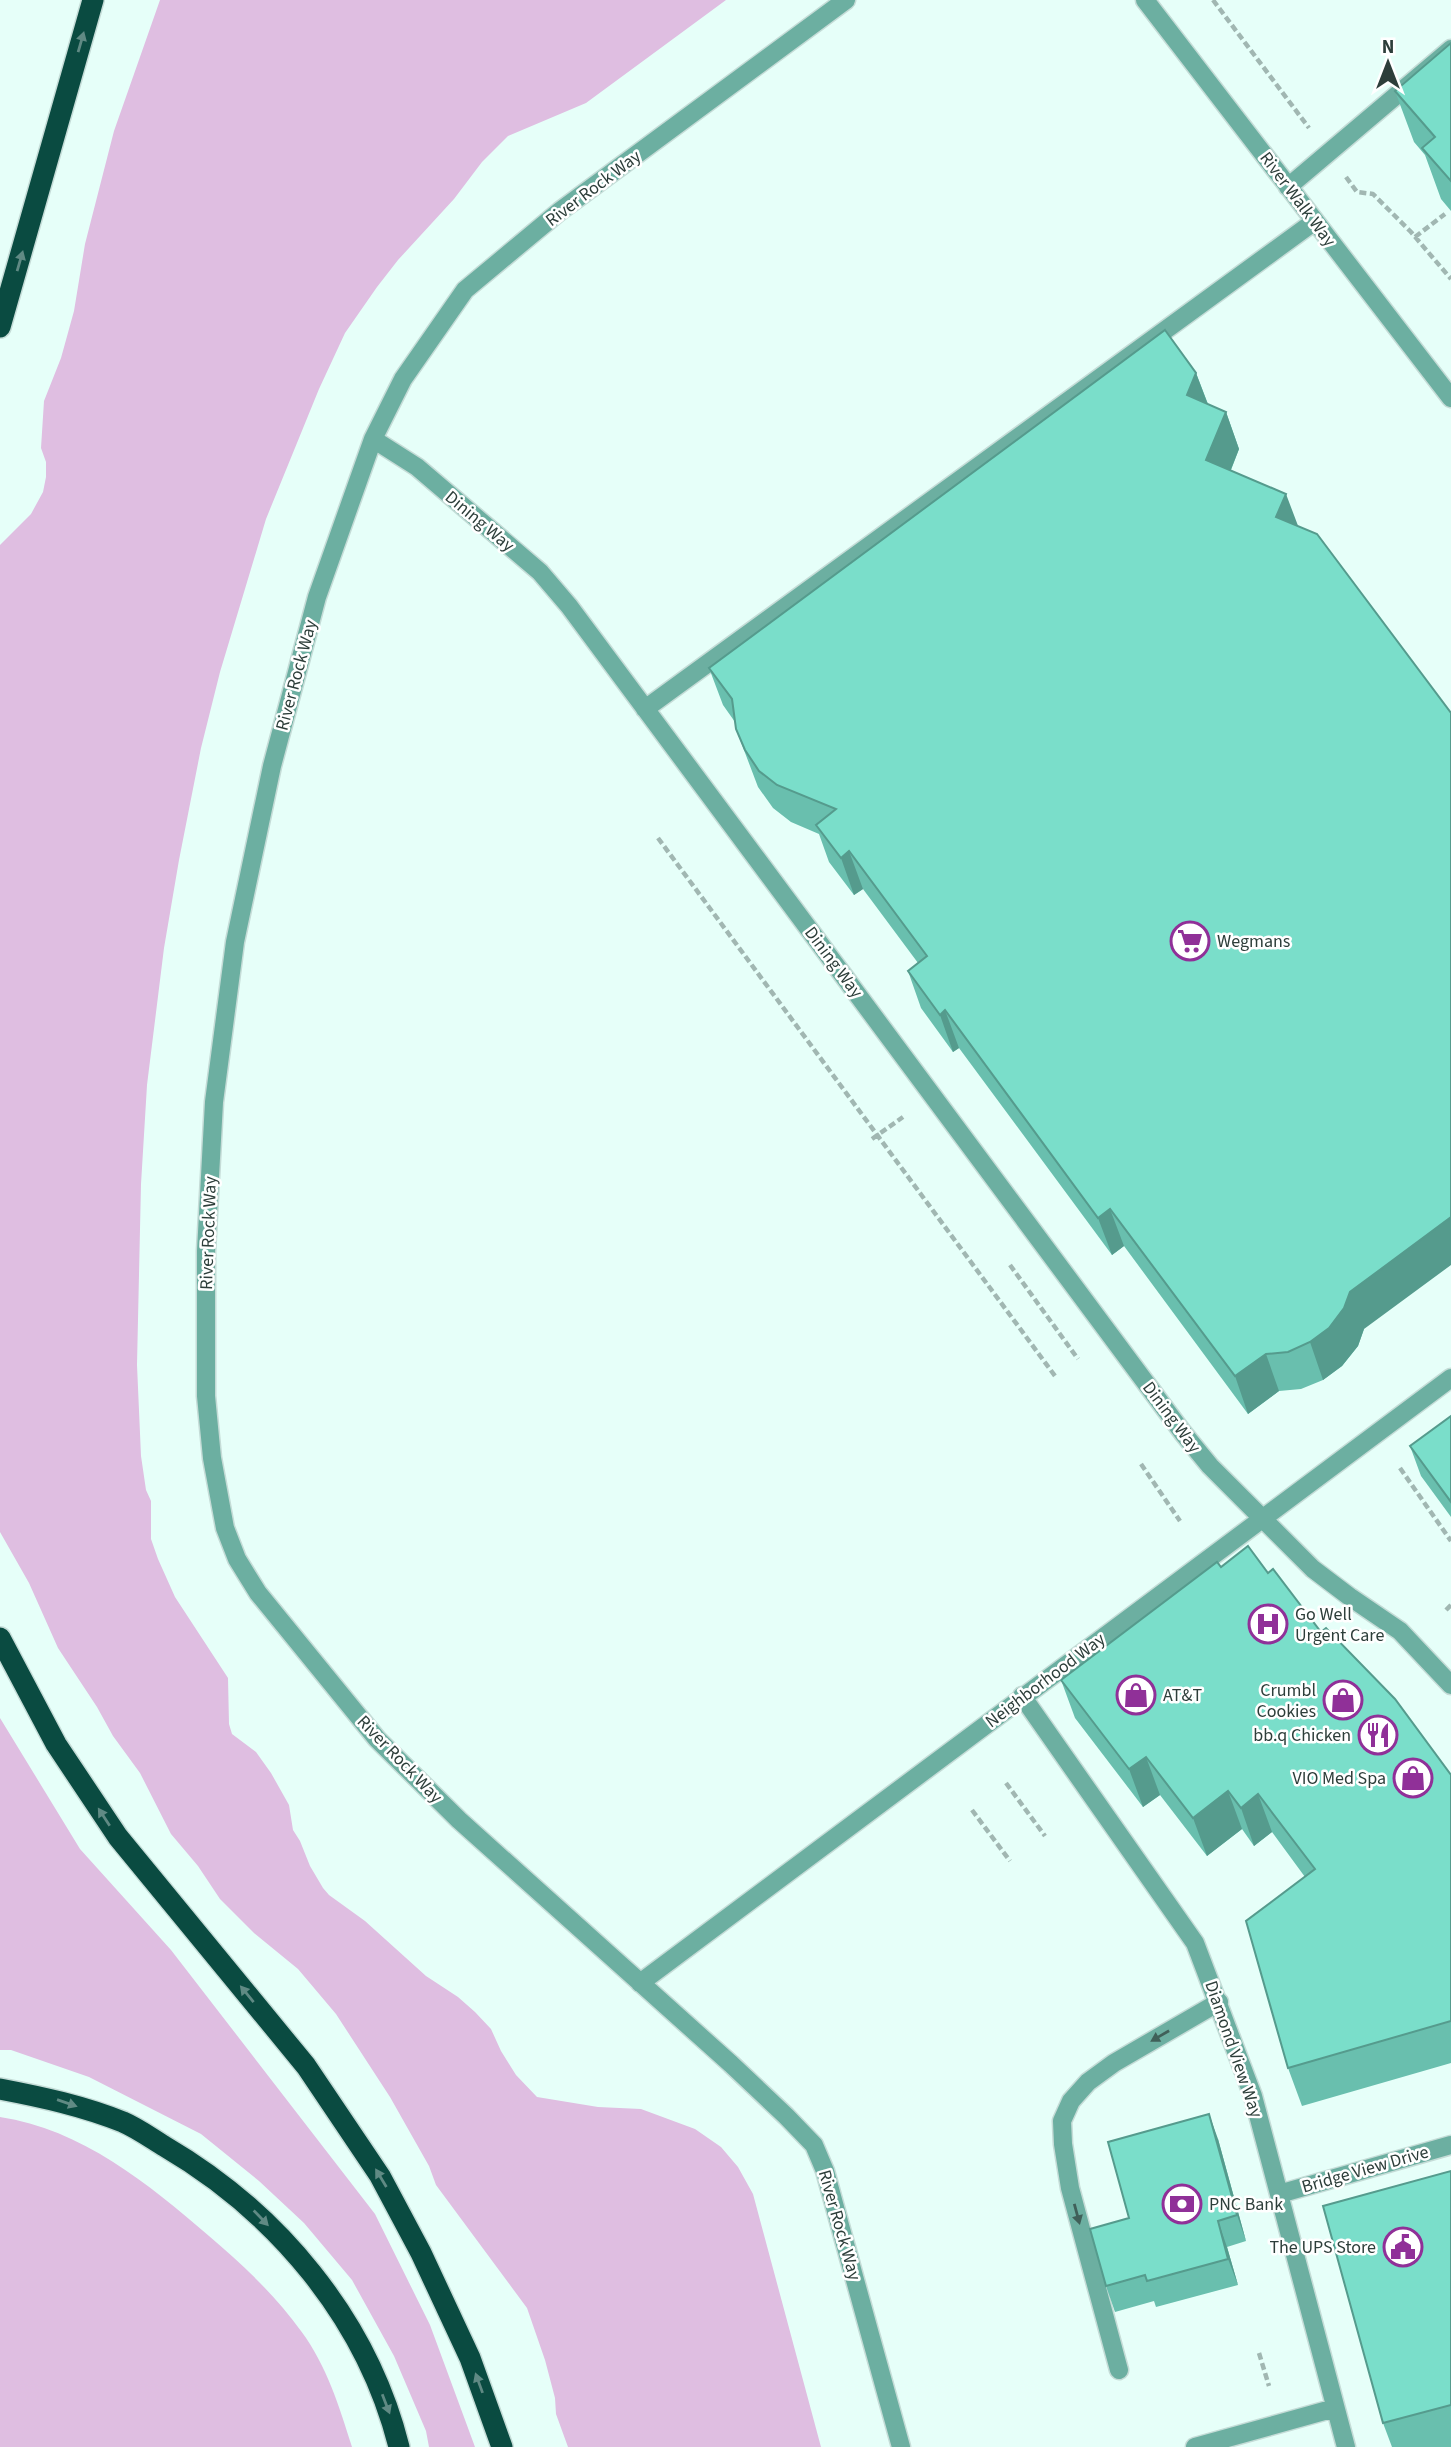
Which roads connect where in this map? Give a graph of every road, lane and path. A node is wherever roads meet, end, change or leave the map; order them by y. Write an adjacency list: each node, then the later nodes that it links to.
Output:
1 (93, 0): 13 (highway, one-way to 1)
2 (846, 0): 15 (street, River Rock Way)
3 (1145, 0): 7 (street, River Walk Way)
4 (1213, 0): 6 (path)
5 (1451, 49): 7 (street)
6 (1304, 122)
7 (1288, 187): 10 (street, River Walk Way)
8 (1357, 191): 11 (path)
9 (1445, 214): 11 (path)
10 (1315, 221): 14 (street, River Walk Way); 16 (street)
11 (1415, 237): 12 (path)
12 (1451, 279)
13 (0, 327)
14 (1451, 398)
15 (373, 439): 16 (street, Dining Way); 39 (street, River Rock Way)
16 (645, 709): 27 (street, Dining Way)
17 (658, 838): 19 (path)
18 (903, 1116): 19 (path)
19 (877, 1136): 20 (path); 23 (path)
20 (872, 1139)
21 (1010, 1265): 22 (path)
22 (1078, 1359)
23 (1055, 1376)
24 (1451, 1378): 27 (street, Neighborhood Way)
25 (1141, 1464): 28 (path)
26 (1400, 1468): 29 (path)
27 (1263, 1518): 33 (street, Dining Way); 34 (street, Neighborhood Way)
28 (1180, 1521)
29 (1451, 1541)
30 (1451, 1605): 31 (path)
31 (1446, 1610)
32 (0, 1638): 49 (highway, one-way to 32)
33 (1451, 1685)
34 (1022, 1696): 39 (street, Neighborhood Way); 40 (street, Diamond View Way)
35 (1006, 1783): 37 (path)
36 (972, 1810): 38 (path)
37 (1045, 1836)
38 (1010, 1861)
39 (640, 1983): 50 (street, River Rock Way)
40 (1219, 2003): 43 (street, Diamond View Way); 45 (street, one-way to 45)
41 (0, 2089): 48 (highway, one-way to 48)
42 (1451, 2145): 43 (street, Bridge View Drive)
43 (1279, 2194): 47 (street, Diamond View Way)
44 (1259, 2353): 46 (path)
45 (1119, 2370)
46 (1269, 2386)
47 (1335, 2407): 51 (street); 52 (street, Diamond View Way)
48 (399, 2447)
49 (502, 2447)
50 (901, 2447)
51 (1195, 2447)
52 (1346, 2447)

